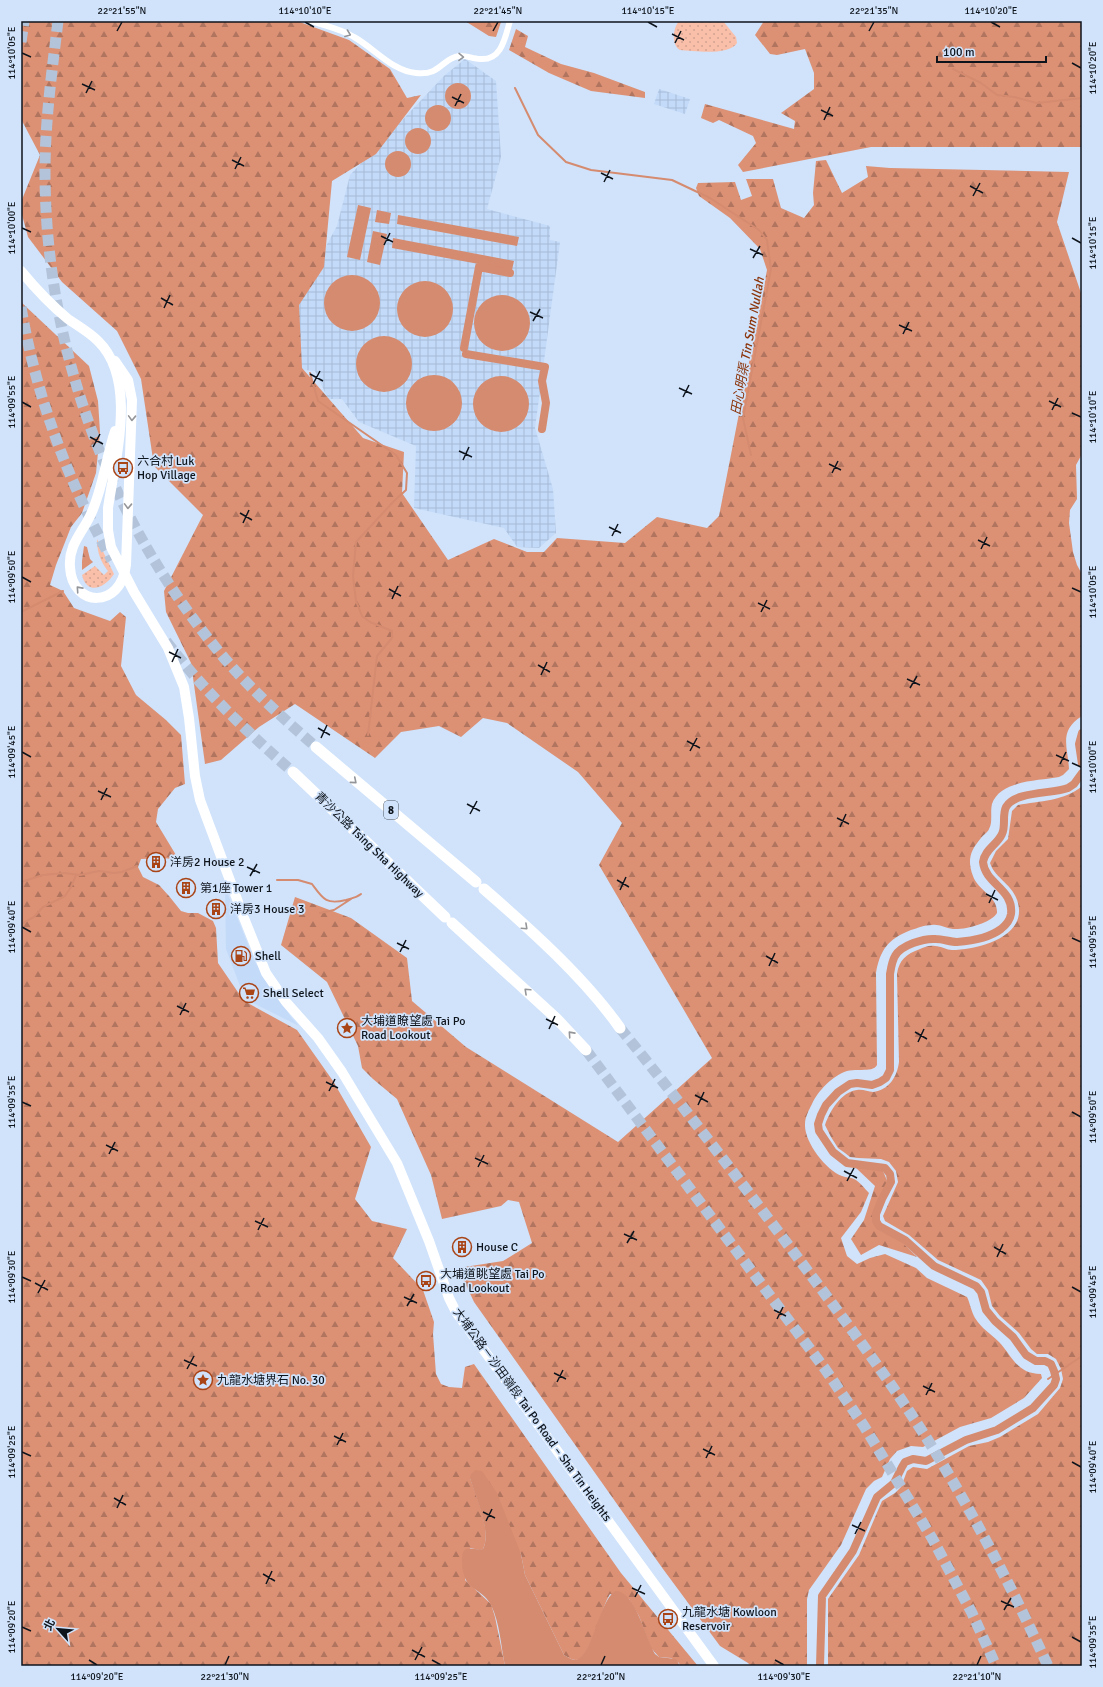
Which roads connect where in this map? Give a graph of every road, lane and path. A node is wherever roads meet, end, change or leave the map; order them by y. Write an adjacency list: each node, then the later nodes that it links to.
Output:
1 (311, 21): 2 (street, one-way to 2)
2 (510, 21)
3 (21, 271): 4 (main road, 大埔公路－沙田嶺段 Tai Po Road – Sha Tin Heights)
4 (108, 354): 5 (main road, 大埔公路－沙田嶺段 Tai Po Road – Sha Tin Heights); 5 (main road, one-way to 5)
5 (121, 412): 10 (main road, 大埔公路－沙田嶺段 Tai Po Road – Sha Tin Heights)
6 (316, 748): 8 (highway, 8, one-way to 8)
7 (293, 772): 9 (highway, 青沙公路 Tsing Sha Highway, one-way to 7)
8 (620, 1028)
9 (586, 1050)
10 (714, 1666)

